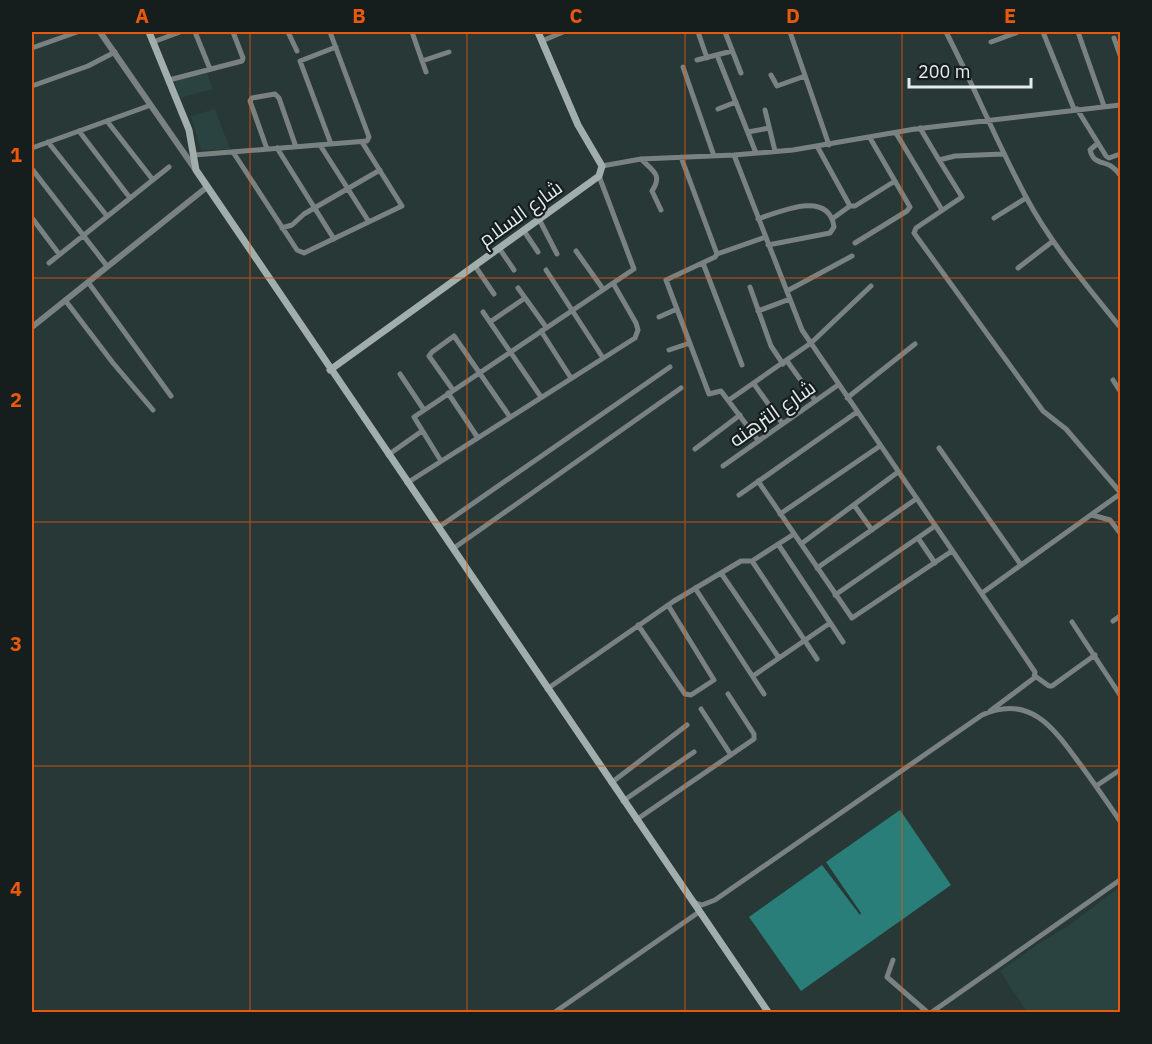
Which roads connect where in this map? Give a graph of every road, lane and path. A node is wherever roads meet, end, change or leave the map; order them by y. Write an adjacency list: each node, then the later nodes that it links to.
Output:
1 (77, 32): 24 (street)
2 (100, 32): 27 (street)
3 (149, 32): 21 (main road)
4 (180, 32): 21 (street)
5 (195, 32): 35 (street)
6 (233, 32): 35 (street)
7 (288, 32): 25 (street)
8 (330, 32): 23 (street)
9 (412, 32): 33 (street)
10 (538, 32): 20 (main road)
11 (563, 32): 20 (street)
12 (698, 32): 31 (street)
13 (725, 32): 26 (street)
14 (790, 32): 39 (street)
15 (946, 32): 49 (street)
16 (1018, 32): 22 (street)
17 (1043, 32): 47 (street)
18 (1078, 32): 45 (street)
19 (1114, 38): 30 (street)
20 (542, 41): 79 (main road)
21 (153, 42): 40 (main road)
22 (991, 42)
23 (336, 47): 58 (street); 60 (street)
24 (32, 48)
25 (297, 51)
26 (732, 51): 29 (street); 37 (street)
27 (115, 52): 41 (street); 43 (street)
28 (449, 52): 33 (street)
29 (717, 55): 31 (street); 42 (street)
30 (1120, 55)
31 (707, 58): 32 (street)
32 (697, 60)
33 (422, 61): 36 (street)
34 (683, 67): 75 (street)
35 (210, 69): 40 (street)
36 (426, 72)
37 (741, 73)
38 (771, 75): 39 (street)
39 (805, 76): 62 (street)
40 (169, 80): 73 (main road)
41 (32, 86)
42 (736, 102): 46 (street); 54 (street)
43 (151, 105): 50 (street); 82 (street)
44 (1120, 105): 45 (street)
45 (1104, 106): 47 (street)
46 (718, 109)
47 (1076, 109): 49 (street); 59 (street)
48 (765, 110): 51 (street)
49 (988, 120): 52 (street); 71 (street)
50 (107, 121): 53 (street); 86 (street)
51 (770, 128): 54 (street); 68 (street)
52 (920, 128): 55 (street); 78 (street)
53 (78, 131): 57 (street); 90 (street)
54 (748, 132): 70 (street)
55 (896, 133): 56 (street); 95 (street)
56 (870, 138): 62 (street); 87 (street)
57 (48, 142): 65 (street); 96 (street)
58 (362, 142): 60 (street); 83 (street)
59 (1098, 143): 72 (street); 84 (street)
60 (331, 144): 61 (street)
61 (320, 145): 64 (street); 89 (street)
62 (829, 145): 63 (street)
63 (817, 146): 68 (street); 92 (street)
64 (296, 147): 66 (street); 67 (street)
65 (32, 148)
66 (277, 148): 67 (street); 93 (street)
67 (267, 149): 69 (street)
68 (775, 151): 70 (street)
69 (233, 152): 73 (street); 103 (street)
70 (756, 153): 74 (street)
71 (1003, 153): 78 (street); 91 (street)
72 (1120, 154)
73 (194, 155): 82 (main road)
74 (734, 155): 75 (street); 100 (street)
75 (714, 156): 76 (street)
76 (681, 157): 77 (street); 116 (street)
77 (641, 159): 79 (street); 94 (street)
78 (939, 160): 95 (street)
79 (602, 166): 85 (main road)
80 (169, 167): 86 (street)
81 (32, 169): 105 (street)
82 (196, 170): 88 (main road)
83 (380, 170): 89 (street); 102 (street)
84 (1120, 174)
85 (599, 176): 99 (main road, شارع السلام); 126 (street)
86 (153, 180): 90 (street)
87 (895, 181): 92 (street); 109 (street)
88 (207, 187): 120 (street); 154 (main road)
89 (347, 188): 93 (street); 102 (street)
90 (130, 198): 96 (street)
91 (1026, 198): 98 (street); 108 (street)
92 (850, 206): 101 (street)
93 (314, 207): 103 (street); 107 (street)
94 (662, 210)
95 (942, 210): 187 (street)
96 (107, 216): 105 (street)
97 (32, 218): 114 (street)
98 (994, 218)
99 (539, 219): 104 (main road, شارع السلام); 115 (street)
100 (758, 219): 101 (street); 106 (street)
101 (832, 219): 110 (street)
102 (369, 222): 107 (street)
103 (282, 228): 107 (street)
104 (524, 231): 111 (main road, شارع السلام); 113 (street)
105 (83, 235): 114 (street); 120 (street)
106 (766, 237): 110 (street); 116 (street)
107 (334, 239)
108 (1053, 241): 122 (street); 143 (street)
109 (855, 243)
110 (768, 245): 131 (street)
111 (499, 248): 121 (main road, شارع السلام); 123 (street)
112 (576, 251): 130 (street)
113 (538, 252)
114 (59, 254): 118 (street)
115 (557, 254)
116 (717, 254): 119 (street)
117 (852, 256): 131 (street)
118 (49, 263)
119 (703, 263): 136 (street); 152 (street)
120 (107, 266): 125 (street)
121 (475, 266): 132 (street); 154 (main road, شارع السلام)
122 (1018, 268)
123 (514, 270)
124 (546, 270): 137 (street)
125 (88, 282): 135 (street); 164 (street)
126 (613, 283): 130 (street); 150 (street)
127 (871, 286): 146 (street)
128 (750, 287): 138 (street)
129 (518, 288): 133 (street)
130 (603, 289): 137 (street)
131 (787, 291): 134 (street)
132 (494, 294)
133 (525, 298): 141 (street); 144 (street)
134 (790, 298): 138 (street); 146 (street)
135 (65, 300): 142 (street); 170 (street)
136 (677, 309): 140 (street); 145 (street)
137 (572, 310): 144 (street); 150 (street)
138 (758, 310): 151 (street)
139 (483, 312): 141 (street)
140 (659, 317)
141 (490, 322): 149 (street)
142 (32, 327)
143 (1120, 327)
144 (543, 329): 149 (street); 157 (street)
145 (690, 343): 148 (street); 167 (street)
146 (811, 343): 151 (street); 160 (street)
147 (915, 344): 166 (street)
148 (669, 350)
149 (510, 351): 155 (street); 165 (street)
150 (603, 358): 157 (street)
151 (785, 362): 159 (street); 168 (street)
152 (742, 365)
153 (670, 367): 194 (street)
154 (330, 370): 181 (main road)
155 (480, 371): 162 (street); 162 (street); 173 (street)
156 (400, 374): 169 (street)
157 (571, 378): 165 (street)
158 (1113, 380): 163 (street)
159 (754, 384): 167 (street); 174 (street)
160 (838, 385): 166 (street); 168 (street, شارع الترهنه)
161 (681, 388): 201 (street)
162 (451, 391): 169 (street); 176 (street)
163 (1120, 391)
164 (171, 396)
165 (540, 397): 173 (street)
166 (847, 398): 171 (street)
167 (729, 400): 172 (street)
168 (814, 400): 174 (street, شارع الترهنه)
169 (424, 410): 175 (street)
170 (153, 411)
171 (857, 412): 178 (street); 185 (street)
172 (740, 415): 177 (street); 180 (street)
173 (510, 417): 176 (street)
174 (782, 423): 177 (street, شارع الترهنه)
175 (422, 431): 181 (street); 182 (street)
176 (478, 438): 182 (street)
177 (758, 440): 183 (street, شارع الترهنه)
178 (880, 446): 184 (street); 191 (street)
179 (939, 448): 205 (street)
180 (695, 449)
181 (388, 455): 186 (main road)
182 (441, 461): 186 (street)
183 (723, 466)
184 (898, 472): 189 (street); 190 (street)
185 (758, 481): 188 (street); 191 (street)
186 (407, 483): 194 (main road)
187 (1120, 493): 192 (street)
188 (739, 495)
189 (916, 499): 193 (street); 195 (street)
190 (854, 505): 195 (street); 200 (street)
191 (780, 514): 197 (street)
192 (1092, 515): 196 (street); 205 (street)
193 (935, 526): 198 (street); 202 (street)
194 (439, 527): 201 (main road)
195 (872, 530): 206 (street)
196 (1120, 533)
197 (794, 534): 199 (street); 200 (street)
198 (918, 538): 204 (street); 210 (street)
199 (778, 544): 203 (street); 215 (street)
200 (801, 544): 206 (street)
201 (454, 548): 224 (main road)
202 (952, 551): 204 (street); 209 (street)
203 (752, 561): 207 (street); 217 (street)
204 (935, 563): 210 (street)
205 (1021, 565): 209 (street)
206 (817, 568): 210 (street)
207 (721, 573): 208 (street); 220 (street)
208 (695, 588): 211 (street); 222 (street)
209 (982, 593): 223 (street)
210 (835, 595)
211 (668, 605): 216 (street); 216 (street)
212 (1120, 616): 213 (street)
213 (1113, 621)
214 (1072, 622): 219 (street)
215 (830, 623): 217 (street); 218 (street)
216 (638, 625): 224 (street)
217 (804, 641): 220 (street); 221 (street)
218 (843, 642)
219 (1095, 655): 223 (street); 227 (street)
220 (779, 658): 222 (street)
221 (817, 659)
222 (753, 676): 226 (street)
223 (1035, 676): 229 (street)
224 (547, 689): 234 (main road)
225 (728, 694): 232 (street)
226 (764, 694)
227 (1120, 695)
228 (701, 709): 232 (street)
229 (990, 711): 235 (street); 240 (street)
230 (687, 725): 234 (street)
231 (694, 752): 236 (street)
232 (731, 754): 237 (street)
233 (1120, 770): 235 (street)
234 (611, 783): 236 (main road)
235 (1096, 786): 238 (street)
236 (623, 801): 237 (main road)
237 (636, 820): 240 (main road)
238 (1120, 821)
239 (1120, 880): 246 (street)
240 (692, 902): 241 (main road)
241 (699, 912): 243 (street); 244 (main road)
242 (893, 960): 245 (street)
243 (555, 1012)
244 (768, 1012)
245 (927, 1012)
246 (934, 1012)

